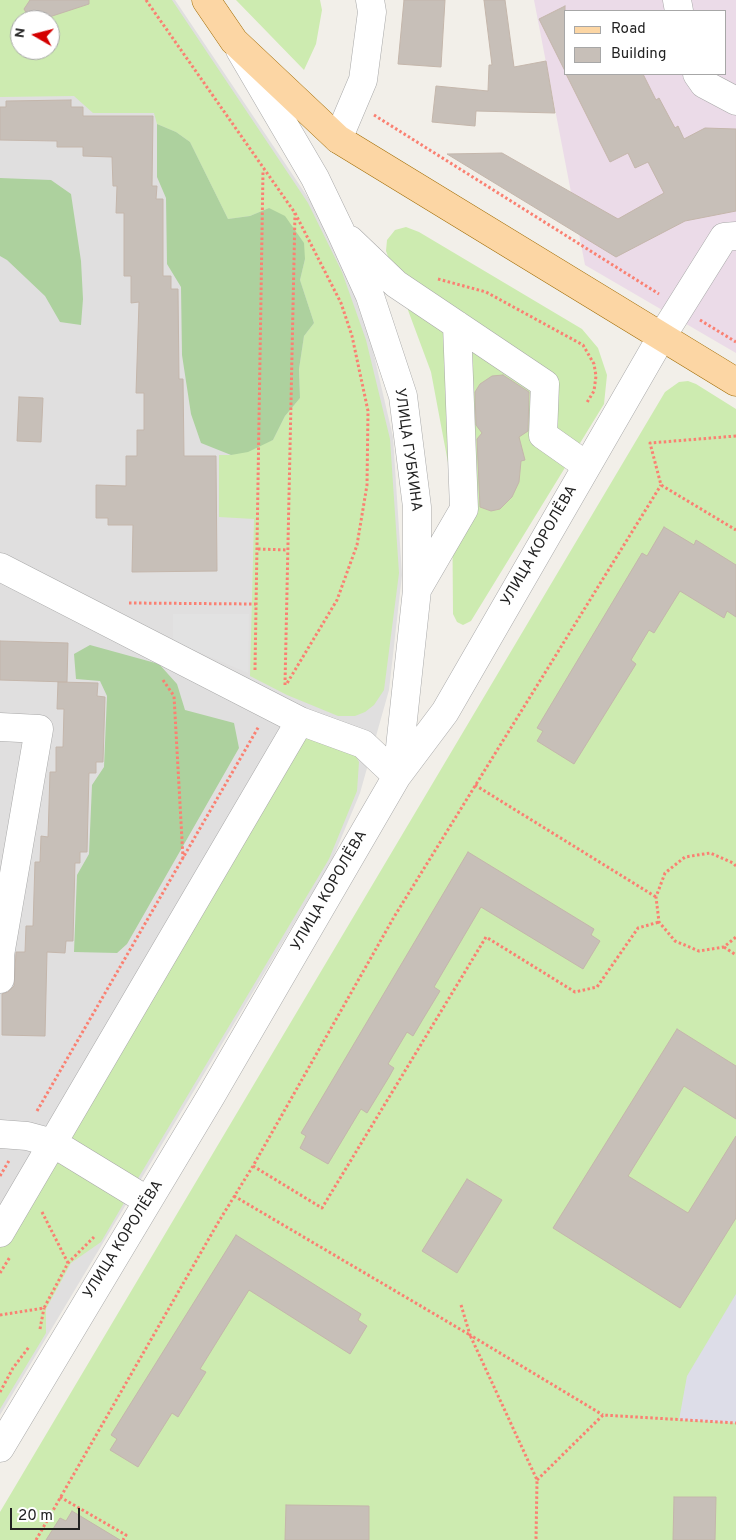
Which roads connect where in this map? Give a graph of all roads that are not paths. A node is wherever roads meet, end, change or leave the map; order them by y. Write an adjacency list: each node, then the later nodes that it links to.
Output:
1 (206, 0): 3 (main road, УЛИЦА ГУБКИНА)
2 (370, 0): 6 (street)
3 (234, 42): 6 (main road, УЛИЦА ГУБКИНА); 7 (street, УЛИЦА ГУБКИНА)
4 (698, 75): 5 (street)
5 (736, 101)
6 (338, 139): 10 (main road, УЛИЦА ГУБКИНА)
7 (340, 230): 9 (street); 14 (street, УЛИЦА ГУБКИНА)
8 (736, 236): 10 (street, УЛИЦА КОРОЛЁВА)
9 (457, 325): 12 (street); 14 (street)
10 (662, 336): 11 (main road, УЛИЦА ГУБКИНА); 12 (street, УЛИЦА КОРОЛЁВА)
11 (736, 382)
12 (587, 466): 17 (street, УЛИЦА КОРОЛЁВА)
13 (0, 567): 15 (street)
14 (417, 590): 17 (street, УЛИЦА ГУБКИНА)
15 (300, 721): 17 (street); 20 (street)
16 (0, 728): 18 (street)
17 (397, 776): 21 (street, УЛИЦА КОРОЛЁВА)
18 (0, 979)
19 (0, 1134): 20 (street)
20 (53, 1143): 21 (street); 22 (street)
21 (148, 1201): 23 (street, УЛИЦА КОРОЛЁВА)
22 (0, 1233)
23 (0, 1448)

